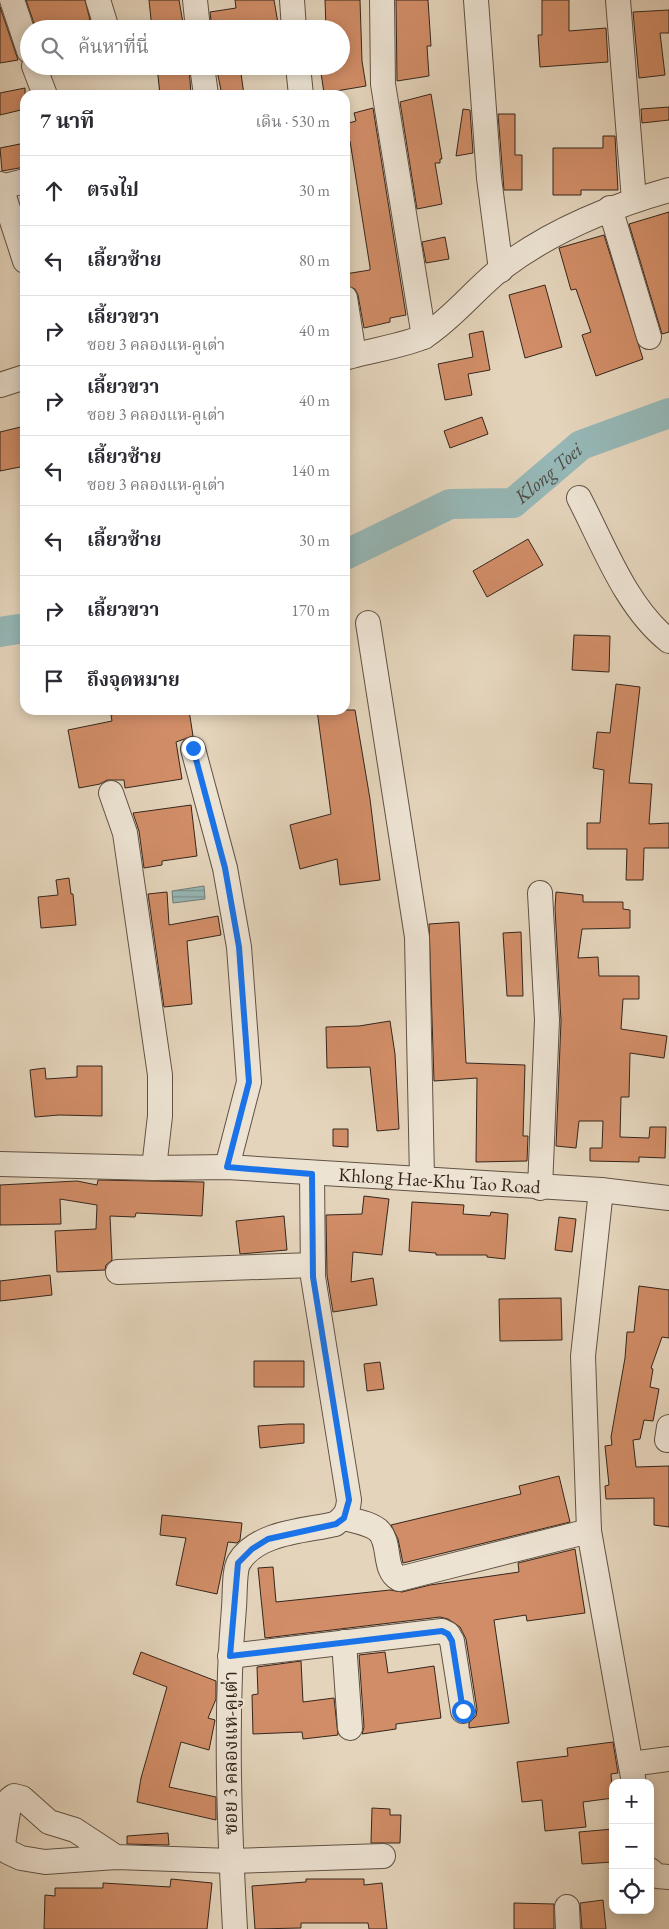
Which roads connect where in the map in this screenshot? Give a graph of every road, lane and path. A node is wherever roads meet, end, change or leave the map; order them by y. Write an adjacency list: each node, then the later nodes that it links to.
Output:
1 (12, 0): 11 (street)
2 (98, 0): 8 (street)
3 (195, 0): 9 (street)
4 (292, 0): 10 (street)
5 (382, 0): 25 (street)
6 (476, 0): 24 (street)
7 (618, 0): 21 (street)
8 (104, 20)
9 (197, 20)
10 (293, 20)
11 (20, 26)
12 (37, 75): 15 (street)
13 (203, 75): 16 (street)
14 (299, 75): 17 (street)
15 (43, 90)
16 (205, 90)
17 (300, 90)
18 (20, 182): 19 (street)
19 (0, 185): 23 (street)
20 (669, 190): 21 (street)
21 (634, 200): 22 (street)
22 (610, 208): 24 (street); 26 (street)
23 (20, 246)
24 (501, 270): 25 (street)
25 (424, 337): 27 (street)
26 (649, 337)
27 (350, 357)
28 (20, 379): 29 (street)
29 (0, 385)
30 (579, 498): 32 (street)
31 (368, 623): 40 (street)
32 (669, 641)
33 (193, 748): 37 (street)
34 (111, 793): 38 (street)
35 (540, 893): 41 (street)
36 (0, 1164): 38 (street, Khlong Hae-Khu Tao Road)
37 (227, 1167): 38 (street, Khlong Hae-Khu Tao Road); 39 (street, Khlong Hae-Khu Tao Road)
38 (154, 1168)
39 (312, 1174): 40 (street, Khlong Hae-Khu Tao Road); 44 (street)
40 (422, 1178): 41 (street, Khlong Hae-Khu Tao Road)
41 (540, 1188): 42 (street, Khlong Hae-Khu Tao Road)
42 (601, 1190): 43 (street, Khlong Hae-Khu Tao Road); 47 (street)
43 (669, 1198)
44 (313, 1266): 45 (street); 46 (street)
45 (118, 1272)
46 (344, 1518): 47 (street); 49 (street, ซอย 3 คลองแห-คูเต่า)
47 (589, 1531): 53 (street)
48 (344, 1642): 49 (street); 50 (street); 51 (street)
49 (230, 1656): 56 (street, ซอย 3 คลองแห-คูเต่า)
50 (463, 1711)
51 (350, 1728)
52 (669, 1759): 53 (street)
53 (633, 1774)
54 (383, 1856): 56 (street)
55 (116, 1857): 56 (street)
56 (231, 1860): 59 (street, ซอย 3 คลองแห-คูเต่า)
57 (654, 1873): 58 (street)
58 (669, 1877)
59 (234, 1929)

